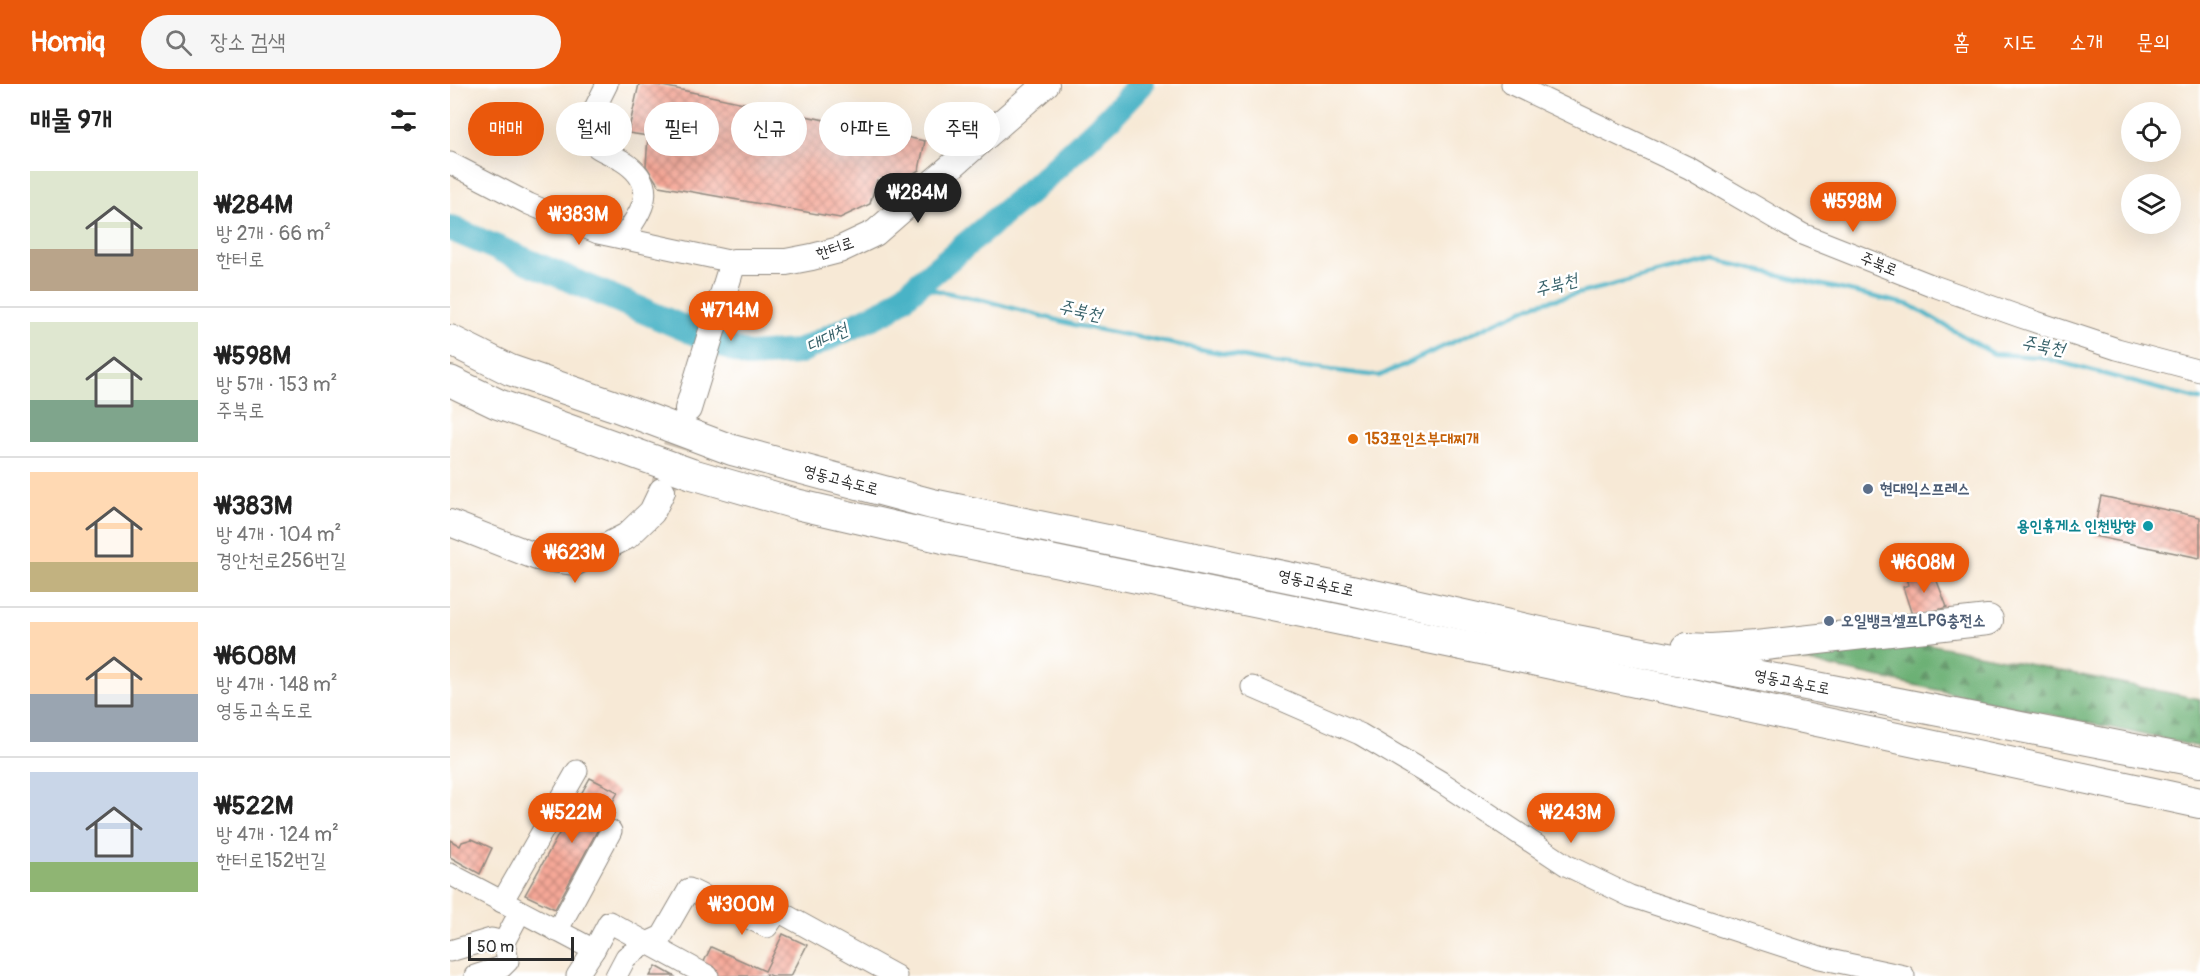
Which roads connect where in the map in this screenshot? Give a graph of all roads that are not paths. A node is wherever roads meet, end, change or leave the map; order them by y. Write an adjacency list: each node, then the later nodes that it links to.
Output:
1 (607, 84): 5 (street)
2 (1046, 84): 6 (main road, 한터로)
3 (1512, 84): 8 (street, 주북로)
4 (450, 163): 5 (street)
5 (622, 238): 6 (street)
6 (730, 272): 10 (main road)
7 (450, 340): 14 (highway, 영동고속도로)
8 (2200, 371)
9 (450, 381): 18 (highway, 영동고속도로)
10 (691, 399)
11 (662, 491): 12 (main road)
12 (450, 523)
13 (1988, 620): 14 (highway)
14 (1576, 640): 16 (highway, 영동고속도로)
15 (1252, 687): 27 (street)
16 (2200, 762)
17 (577, 771): 21 (street)
18 (2200, 803)
19 (611, 831): 22 (street)
20 (450, 874): 21 (street)
21 (511, 907): 22 (street); 23 (street)
22 (557, 931): 25 (street)
23 (504, 942): 26 (street); 28 (street)
24 (649, 942): 25 (street); 30 (street); 31 (street); 32 (street)
25 (594, 950): 29 (street)
26 (450, 951)
27 (1863, 972): 33 (street)
28 (475, 976)
29 (577, 976)
30 (616, 976)
31 (708, 976)
32 (896, 976)
33 (1904, 976)

